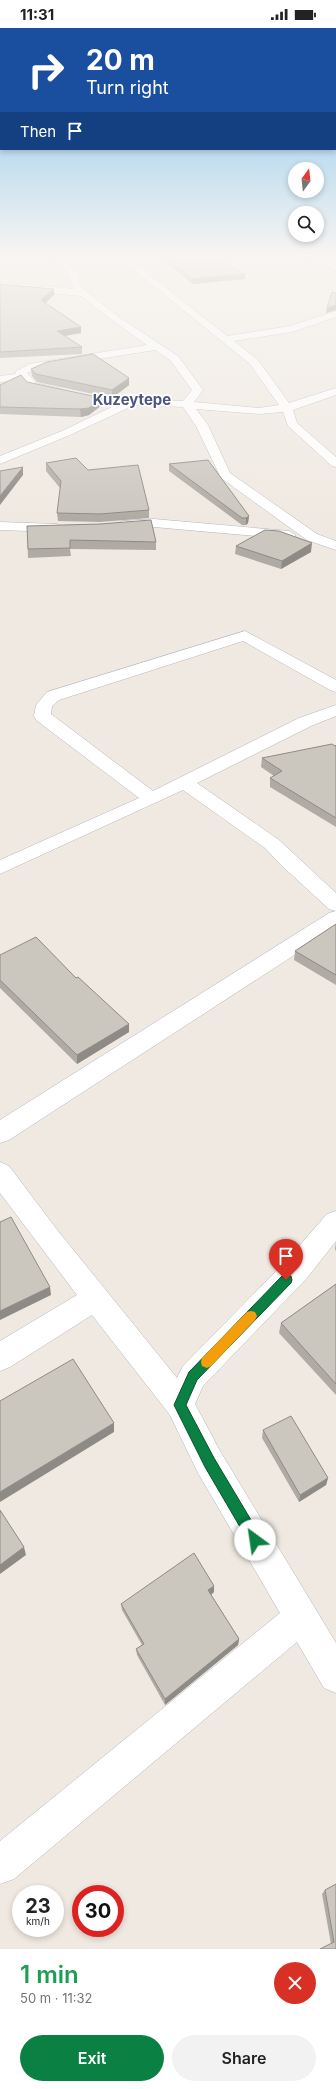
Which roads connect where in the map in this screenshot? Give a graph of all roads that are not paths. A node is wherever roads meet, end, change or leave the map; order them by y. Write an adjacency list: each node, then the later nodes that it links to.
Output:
1 (153, 343): 3 (street)
2 (230, 343): 11 (street)
3 (158, 346): 4 (street); 9 (street)
4 (25, 377): 5 (street); 7 (street)
5 (0, 379)
6 (336, 391): 11 (street)
7 (70, 394)
8 (109, 402): 10 (street)
9 (186, 404): 10 (street); 11 (street); 17 (street)
10 (124, 405): 12 (street)
11 (288, 408): 13 (street)
12 (0, 460)
13 (336, 463)
14 (0, 526): 16 (street)
15 (108, 527): 17 (street)
16 (70, 528)
17 (312, 537): 18 (street)
18 (336, 546)
19 (336, 687): 22 (street)
20 (336, 710): 21 (street)
21 (183, 782): 22 (street); 24 (street)
22 (152, 798): 23 (street)
23 (0, 868)
24 (336, 904)
25 (336, 918): 26 (street)
26 (0, 1133)
27 (0, 1173): 29 (street)
28 (336, 1222): 31 (street)
29 (96, 1298): 30 (street); 31 (street)
30 (0, 1357)
31 (180, 1405): 32 (street)
32 (301, 1617): 33 (street); 34 (street)
33 (336, 1676)
34 (0, 1865)

